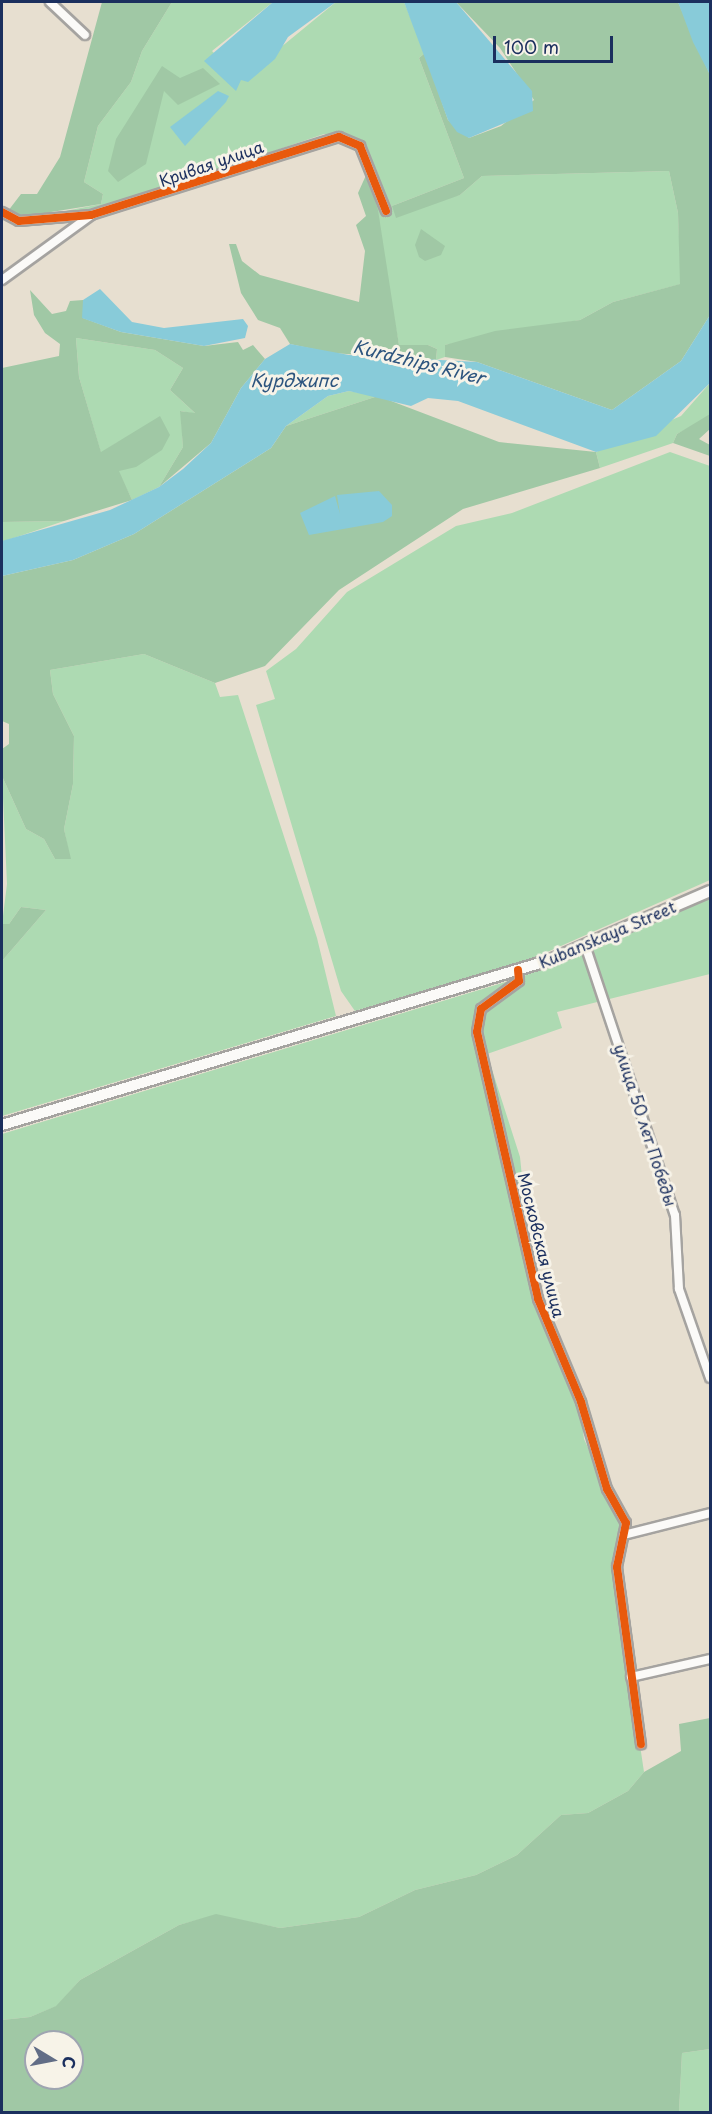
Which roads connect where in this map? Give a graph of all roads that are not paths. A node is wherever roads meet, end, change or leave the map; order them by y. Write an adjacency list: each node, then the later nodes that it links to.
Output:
1 (50, 2): 2 (street)
2 (86, 35)
3 (386, 211): 5 (street, Кривая улица)
4 (2, 212): 5 (street, Кривая улица)
5 (91, 215): 6 (street)
6 (2, 280)
7 (711, 891): 8 (main road, Kubanskaya Street)
8 (585, 945): 9 (main road, Kubanskaya Street); 11 (street, улица 50 лет Победы)
9 (518, 970): 10 (main road, Kubanskaya Street); 13 (street, Московская улица)
10 (2, 1125)
11 (711, 1378)
12 (711, 1513): 13 (street)
13 (624, 1535): 15 (street)
14 (711, 1659): 15 (street)
15 (631, 1677): 16 (street)
16 (641, 1744)

